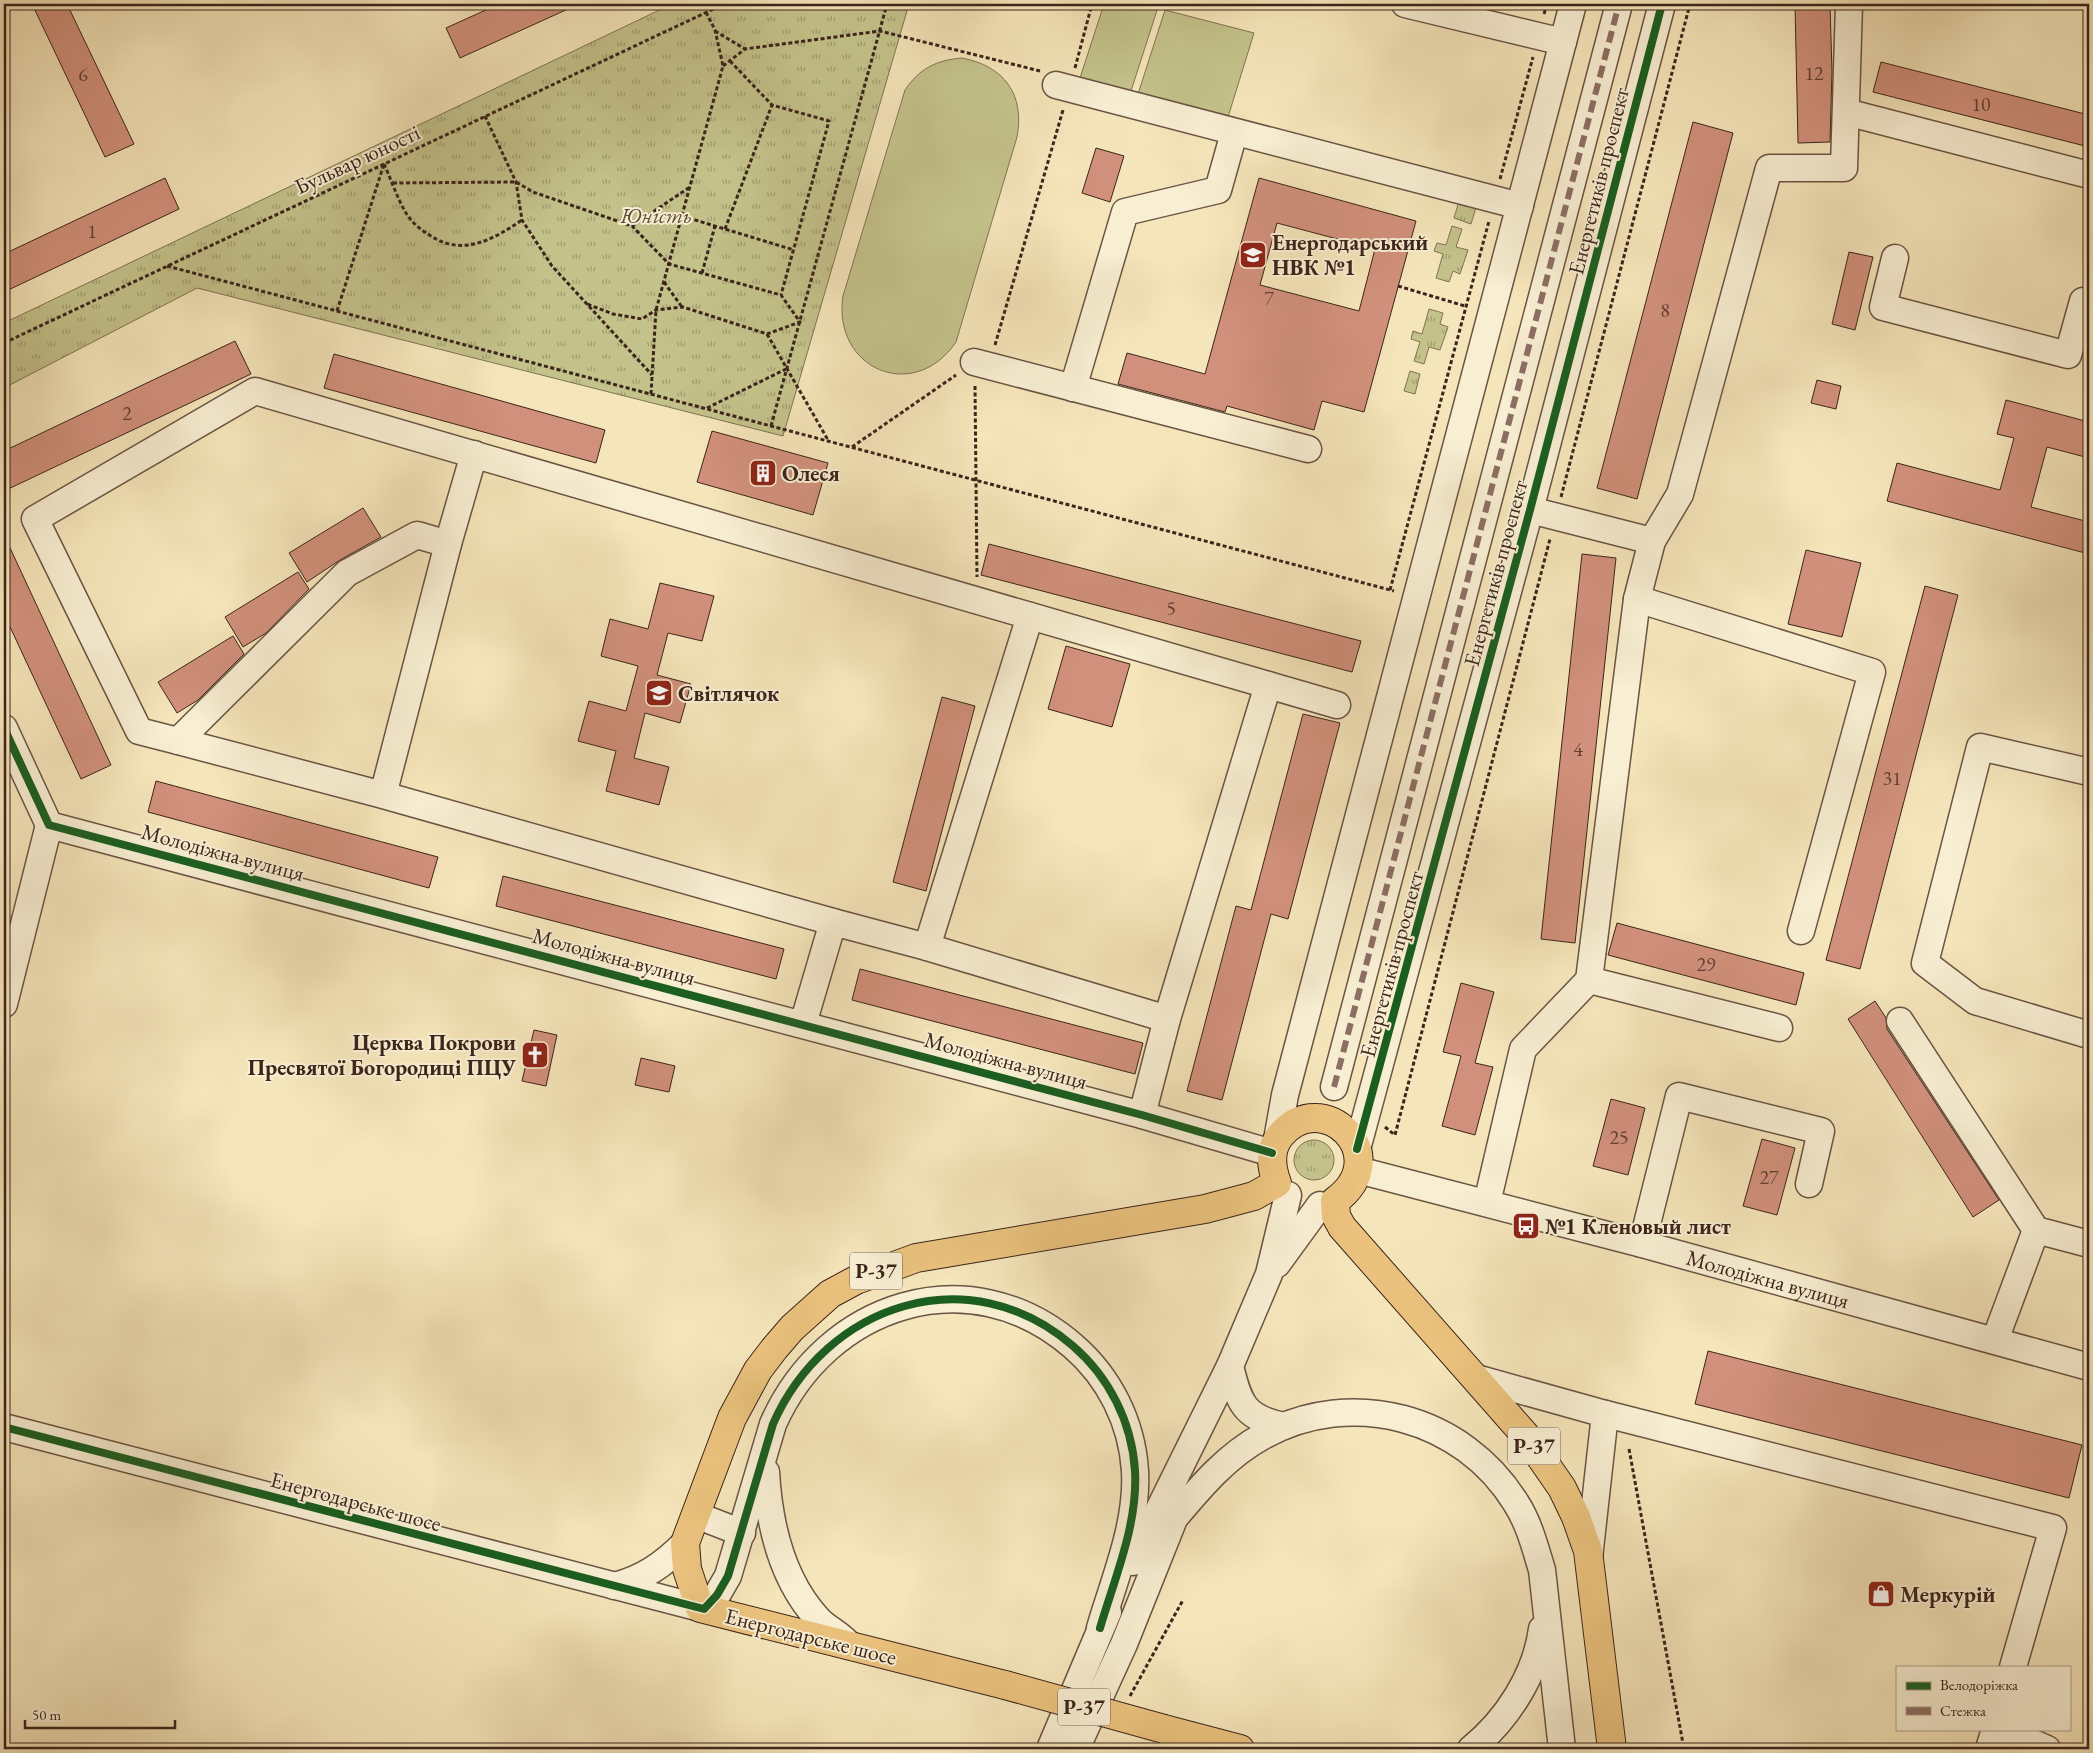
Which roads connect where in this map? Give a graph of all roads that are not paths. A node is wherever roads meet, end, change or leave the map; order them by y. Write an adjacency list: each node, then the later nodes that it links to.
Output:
1 (1405, 4): 6 (street)
2 (1573, 4): 6 (street)
3 (1619, 4): 40 (street)
4 (1662, 4): 18 (street, Енергетиків проспект)
5 (1849, 4): 8 (street)
6 (1563, 42): 11 (street)
7 (1056, 82): 9 (street)
8 (1846, 112): 10 (street); 19 (street)
9 (1234, 133): 11 (street); 15 (street)
10 (2089, 175)
11 (1520, 206): 42 (street)
12 (1895, 258): 13 (street)
13 (2089, 302)
14 (982, 364): 15 (street)
15 (1073, 388): 16 (street)
16 (1308, 449)
17 (474, 454): 20 (street); 22 (street); 26 (street)
18 (1530, 510): 19 (street); 43 (street, Енергетиків проспект)
19 (1652, 541): 21 (street)
20 (448, 544): 26 (street); 28 (street)
21 (1637, 599): 31 (street); 33 (street)
22 (1030, 616): 23 (street); 32 (street)
23 (1268, 685): 24 (street); 35 (street)
24 (1337, 705)
25 (4, 728): 29 (street)
26 (178, 741): 28 (street)
27 (2089, 772): 39 (street)
28 (383, 795): 30 (street)
29 (49, 825): 34 (street); 37 (street, Молодіжна вулиця)
30 (833, 922): 32 (street); 37 (street)
31 (1801, 931)
32 (927, 946): 35 (street)
33 (1589, 980): 38 (street); 47 (street)
34 (4, 1004)
35 (1167, 1019): 41 (street)
36 (1900, 1021): 48 (street)
37 (803, 1024): 41 (street, Молодіжна вулиця)
38 (1779, 1028)
39 (2089, 1035)
40 (1334, 1086)
41 (1142, 1115): 42 (street, Молодіжна вулиця)
42 (1275, 1147): 43 (main road); 45 (main road)
43 (1358, 1160): 46 (main road); 47 (street, Молодіжна вулиця)
44 (1809, 1184): 49 (street)
45 (1283, 1189): 46 (street); 51 (street); 60 (main road, Р-37)
46 (1327, 1202): 51 (street); 55 (main road, Р-37)
47 (1487, 1203): 49 (street, Молодіжна вулиця)
48 (2036, 1230): 50 (street); 52 (street)
49 (1642, 1244): 52 (street, Молодіжна вулиця)
50 (2089, 1244)
51 (1270, 1274): 53 (street)
52 (1996, 1340): 54 (street, Молодіжна вулиця)
53 (1230, 1366): 57 (street); 61 (street); 68 (street)
54 (2089, 1367)
55 (1476, 1378): 56 (street); 64 (main road, Р-37)
56 (1606, 1414): 64 (street); 70 (street)
57 (1284, 1426): 61 (street); 66 (street)
58 (4, 1427): 65 (street, Енергодарське шосе)
59 (768, 1442): 62 (street); 68 (street); 69 (street)
60 (696, 1515): 62 (street); 63 (main road, Р-37)
61 (1177, 1515): 74 (street)
62 (742, 1532): 67 (street)
63 (685, 1543): 65 (street); 67 (main road, Р-37)
64 (1589, 1559): 78 (main road, Р-37)
65 (614, 1586): 67 (street, Енергодарське шосе)
66 (1545, 1601): 76 (street); 77 (street)
67 (700, 1608): 69 (main road, Енергодарське шосе / Р-37)
68 (1100, 1628): 73 (street)
69 (850, 1646): 75 (main road, Енергодарське шосе / Р-37, bridge)
70 (2013, 1666)
71 (1995, 1730): 79 (street)
72 (2003, 1730): 80 (street)
73 (1050, 1749)
74 (1076, 1749)
75 (1240, 1749)
76 (1471, 1749)
77 (1562, 1749)
78 (1612, 1749)
79 (1989, 1749)
80 (2047, 1749)

